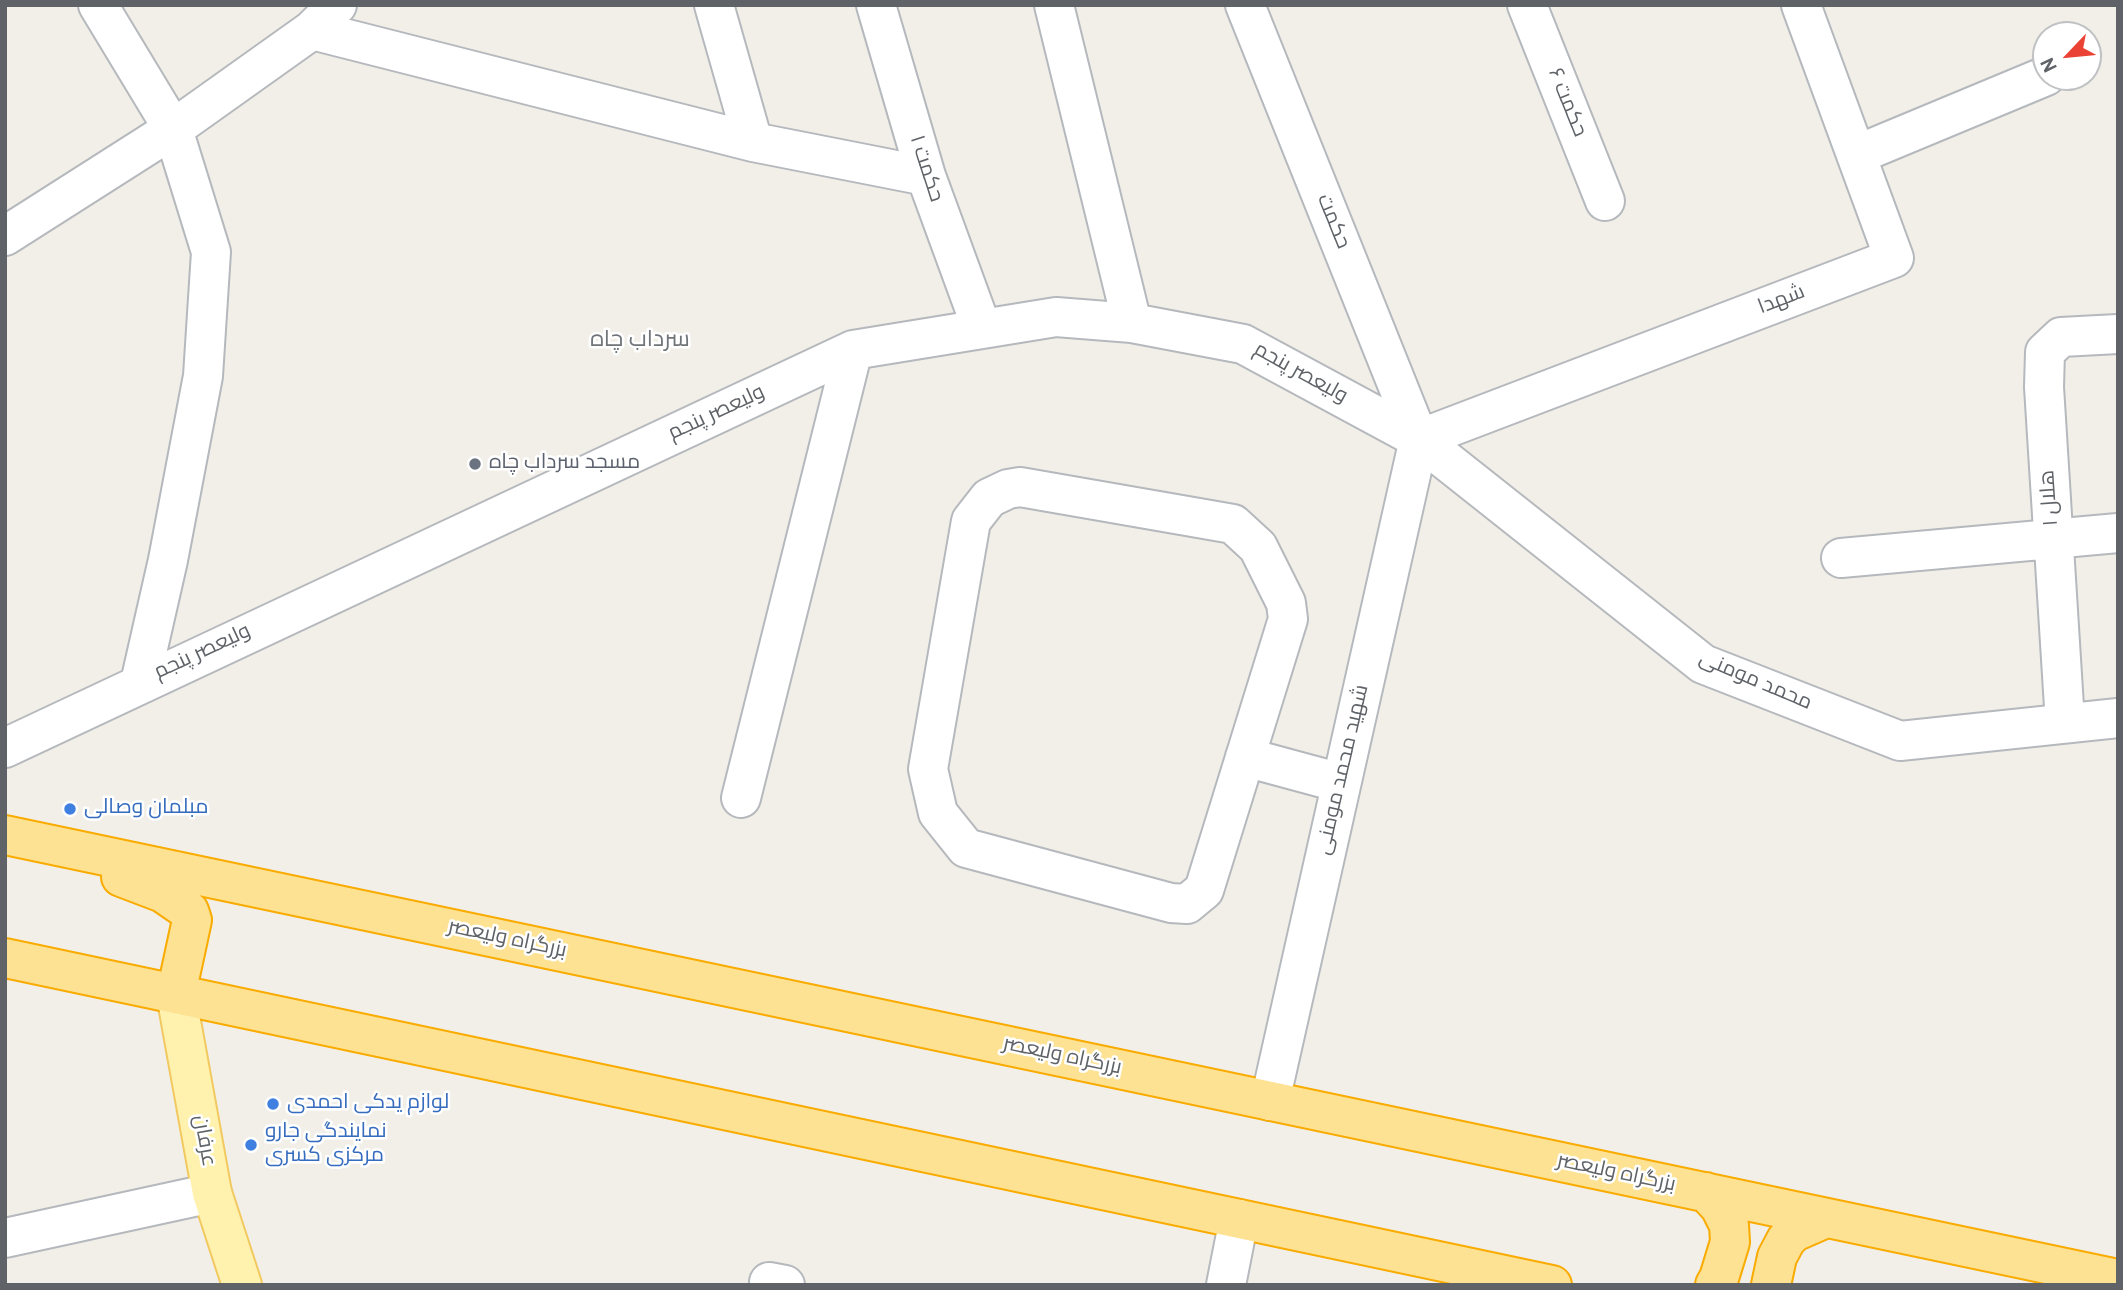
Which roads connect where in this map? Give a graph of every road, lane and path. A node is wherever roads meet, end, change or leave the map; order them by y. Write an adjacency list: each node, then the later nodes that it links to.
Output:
1 (98, 5): 10 (street)
2 (714, 5): 11 (street)
3 (876, 5): 13 (street, حکمت ۱)
4 (1054, 5): 16 (street)
5 (1245, 5): 20 (street, حکمت)
6 (1527, 5): 14 (street, حکمت ۶)
7 (1801, 5): 12 (street, شهدا)
8 (325, 18): 10 (street); 11 (street)
9 (2032, 82): 12 (street)
10 (173, 130): 15 (street); 24 (street)
11 (753, 142): 13 (street)
12 (1856, 155): 20 (street, شهدا)
13 (926, 176): 17 (street, حکمت ۱)
14 (1605, 201)
15 (5, 236)
16 (1132, 323): 17 (street, ولیعصر پنجم); 20 (street, ولیعصر پنجم)
17 (982, 329): 19 (street, ولیعصر پنجم)
18 (2118, 334): 22 (street, هلال ۱)
19 (853, 350): 24 (street, ولیعصر پنجم); 30 (street)
20 (1419, 439): 26 (street, محمد مومنی); 29 (street, شهید محمد مومنی)
21 (2118, 533): 22 (street)
22 (2053, 539): 23 (street); 26 (street, هلال ۱)
23 (1841, 558)
24 (140, 683): 27 (street, ولیعصر پنجم)
25 (2118, 718): 26 (street, محمد مومنی)
26 (2066, 723)
27 (5, 748)
28 (1245, 757): 28 (street); 29 (street)
29 (1342, 783): 35 (street, شهید محمد مومنی)
30 (741, 798)
31 (5, 835): 35 (highway, بزرگراه ولیعصر)
32 (5, 842): 34 (highway)
33 (5, 958): 34 (highway)
34 (176, 994): 37 (main road, عرفان); 39 (highway)
35 (1270, 1101): 36 (highway, بزرگراه ولیعصر)
36 (1706, 1192): 38 (highway, بزرگراه ولیعصر); 47 (highway)
37 (212, 1193): 40 (street); 42 (main road, عرفان)
38 (1826, 1218): 41 (highway, بزرگراه ولیعصر); 48 (highway)
39 (1239, 1219): 45 (street); 46 (highway)
40 (5, 1238)
41 (2118, 1279)
42 (242, 1285)
43 (769, 1285): 44 (street)
44 (785, 1285)
45 (1226, 1285)
46 (1552, 1285)
47 (1714, 1285)
48 (1771, 1285)

